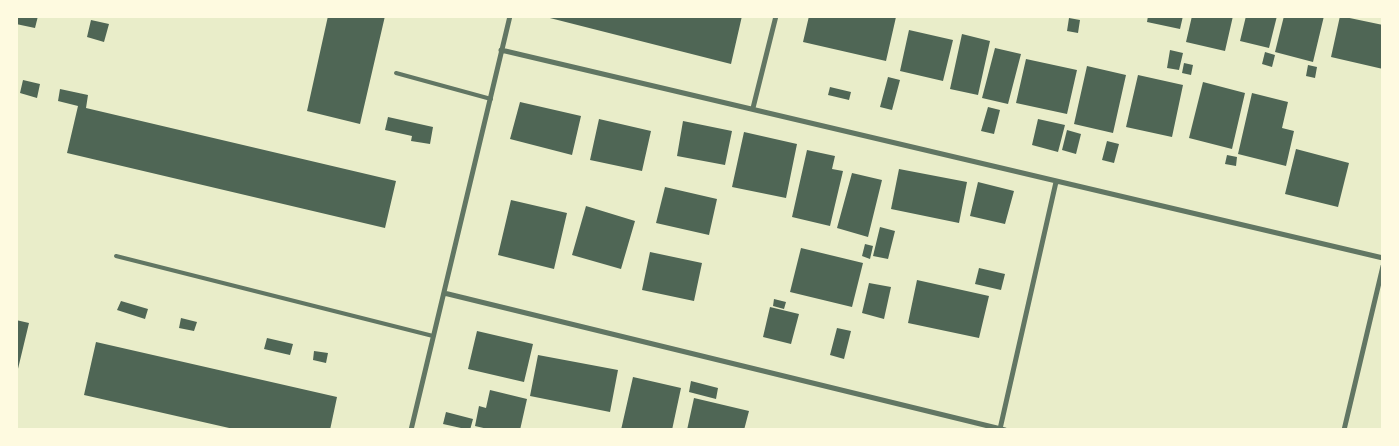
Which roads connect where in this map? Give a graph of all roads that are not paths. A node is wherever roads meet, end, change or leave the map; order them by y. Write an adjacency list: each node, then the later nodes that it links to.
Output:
1 (510, 16): 3 (street)
2 (776, 16): 6 (street)
3 (501, 50): 5 (street); 6 (street)
4 (396, 73): 5 (lane)
5 (491, 99): 11 (street)
6 (753, 108): 7 (street)
7 (1056, 182): 9 (street); 13 (street)
8 (116, 256): 12 (lane)
9 (1383, 258)
10 (1383, 266): 15 (street)
11 (444, 293): 12 (street); 13 (street)
12 (433, 336): 14 (street)
13 (1002, 429)
14 (411, 430)
15 (1344, 430)

